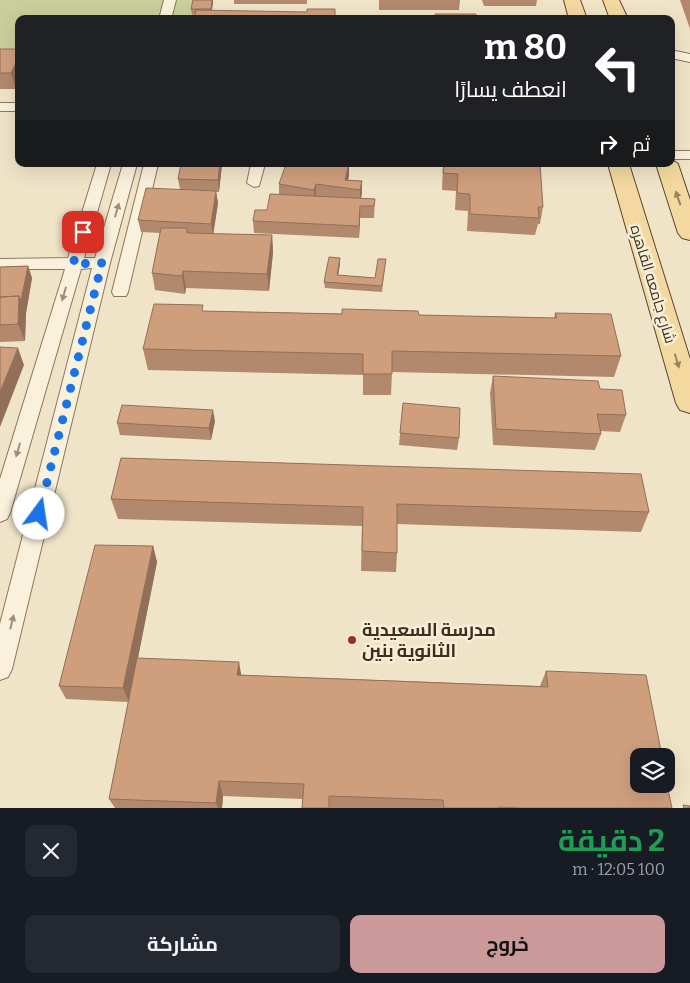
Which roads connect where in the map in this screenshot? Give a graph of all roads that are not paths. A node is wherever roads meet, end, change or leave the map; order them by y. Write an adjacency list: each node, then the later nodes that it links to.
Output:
1 (170, 0): 4 (lane)
2 (572, 0): 5 (main road)
3 (611, 0): 6 (main road)
4 (166, 15)
5 (577, 15)
6 (617, 15)
7 (675, 55): 8 (lane)
8 (690, 58)
9 (0, 106): 10 (lane)
10 (15, 107)
11 (0, 116): 12 (lane)
12 (15, 117)
13 (675, 155): 14 (lane)
14 (690, 155)
15 (103, 167): 25 (lane)
16 (129, 167): 23 (lane, one-way to 16)
17 (150, 167): 26 (lane)
18 (257, 167): 21 (lane)
19 (619, 167): 27 (main road, شارع جامعه القاهره, one-way to 27)
20 (668, 167): 22 (main road, one-way to 20)
21 (254, 183)
22 (690, 233)
23 (102, 263): 25 (lane); 29 (lane, one-way to 23)
24 (0, 264): 25 (lane)
25 (73, 264): 28 (lane, one-way to 28)
26 (120, 292)
27 (690, 403)
28 (0, 513)
29 (0, 669)

